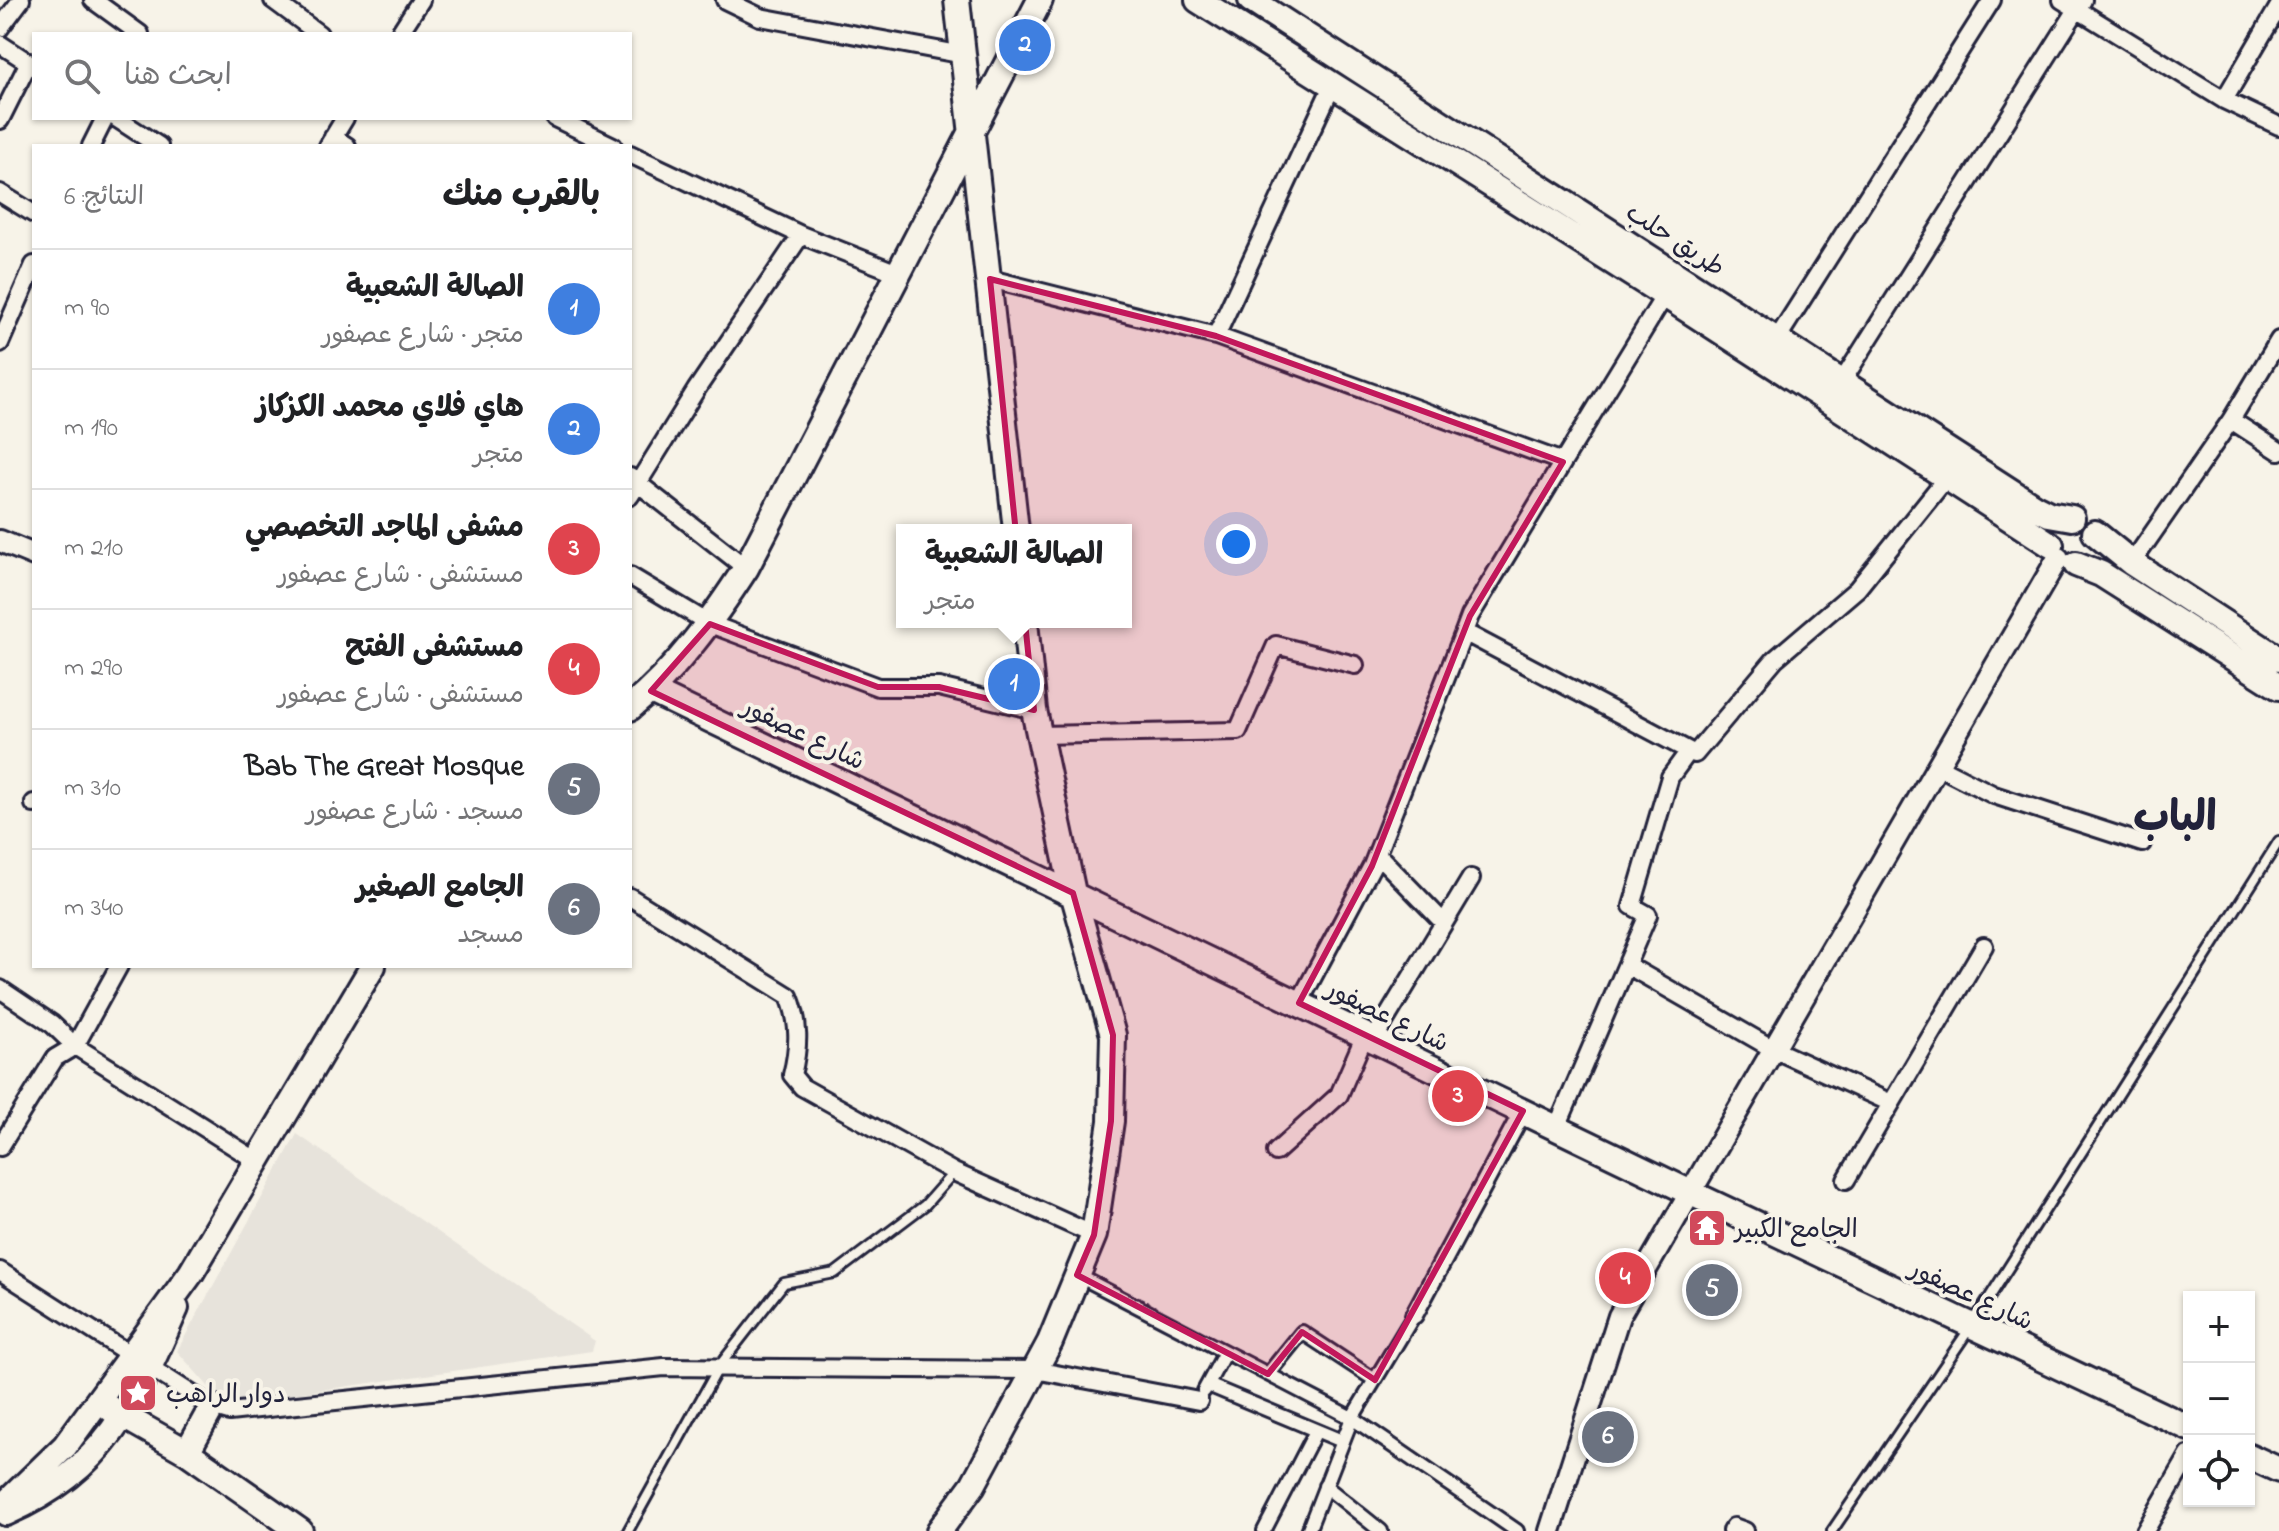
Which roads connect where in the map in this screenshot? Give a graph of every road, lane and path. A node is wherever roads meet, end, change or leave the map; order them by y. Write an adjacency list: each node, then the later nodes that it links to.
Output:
1 (21, 0): 14 (street)
2 (93, 0): 15 (street)
3 (273, 0): 16 (street)
4 (421, 0): 17 (street)
5 (725, 0): 19 (street)
6 (957, 0): 19 (main road)
7 (1040, 0): 29 (main road)
8 (1198, 0): 21 (main road)
9 (1251, 0): 43 (main road, طريق حلب)
10 (1992, 0): 43 (street)
11 (2062, 0): 12 (street)
12 (2081, 5): 22 (street); 46 (street)
13 (2279, 6): 22 (street)
14 (0, 28)
15 (137, 32)
16 (316, 32)
17 (400, 32)
18 (0, 44): 20 (street)
19 (964, 55): 29 (main road)
20 (32, 64): 23 (street)
21 (1333, 84): 41 (main road); 42 (street)
22 (2224, 100): 28 (street)
23 (0, 120)
24 (104, 120): 31 (street)
25 (119, 120): 32 (street)
26 (344, 120): 30 (street)
27 (559, 120): 33 (street)
28 (2279, 126)
29 (973, 129): 39 (main road); 40 (main road)
30 (336, 143)
31 (92, 144)
32 (156, 144)
33 (609, 144)
34 (632, 155): 37 (street)
35 (0, 193): 36 (street)
36 (32, 213)
37 (801, 235): 39 (street); 51 (street)
38 (32, 270): 45 (street)
39 (900, 274): 59 (main road)
40 (990, 279): 42 (street); 53 (main road)
41 (1665, 295): 49 (street); 50 (main road)
42 (1216, 336): 49 (street)
43 (1777, 339): 46 (main road, طريق حلب)
44 (2279, 340): 47 (street)
45 (0, 343)
46 (1843, 380): 52 (main road, طريق حلب)
47 (2231, 420): 48 (street); 58 (street)
48 (2279, 451)
49 (1563, 462): 63 (street)
50 (1947, 477): 57 (main road); 71 (street)
51 (633, 486): 59 (street)
52 (2072, 518): 54 (main road); 57 (main road)
53 (1015, 524)
54 (2095, 533): 57 (main road); 58 (main road)
55 (0, 541): 56 (street)
56 (32, 554)
57 (2062, 555): 66 (main road); 72 (street)
58 (2132, 563): 64 (main road)
59 (746, 568): 61 (main road)
60 (632, 577): 61 (street)
61 (710, 624): 67 (main road); 69 (street)
62 (1026, 628): 69 (main road)
63 (1464, 632): 71 (street); 75 (street)
64 (2279, 659)
65 (1355, 665): 70 (street)
66 (2279, 687)
67 (651, 691): 68 (main road); 77 (main road, شارع عصفور)
68 (632, 706)
69 (1034, 710): 70 (main road)
70 (1039, 735): 77 (main road)
71 (1689, 751): 81 (street)
72 (1937, 766): 74 (street); 88 (street)
73 (2279, 841): 102 (lane)
74 (2142, 843)
75 (1377, 854): 79 (street); 85 (street)
76 (1471, 878): 79 (street)
77 (1073, 893): 85 (main road, شارع عصفور); 98 (main road)
78 (632, 898): 95 (street)
79 (1444, 923): 86 (street)
80 (1984, 946): 89 (street)
81 (1627, 965): 88 (street); 91 (street)
82 (118, 968): 87 (street)
83 (372, 968): 94 (main road)
84 (0, 989): 87 (street)
85 (1299, 1003): 86 (main road, شارع عصفور)
86 (1370, 1037): 90 (main road, شارع عصفور); 93 (street)
87 (75, 1046): 92 (street); 94 (street)
88 (1773, 1049): 89 (street); 97 (street)
89 (1891, 1103): 96 (street)
90 (1523, 1111): 91 (main road, شارع عصفور); 101 (street)
91 (1557, 1127): 97 (main road, شارع عصفور)
92 (0, 1147)
93 (1276, 1152)
94 (257, 1161): 104 (main road)
95 (954, 1172): 98 (street); 105 (lane)
96 (1846, 1180)
97 (1689, 1192): 102 (main road, شارع عصفور); 132 (street)
98 (1094, 1235): 100 (main road)
99 (0, 1271): 104 (street)
100 (1077, 1275): 103 (street); 106 (main road)
101 (1414, 1315): 108 (street)
102 (1972, 1325): 115 (main road, شارع عصفور); 135 (lane)
103 (1225, 1352): 107 (street); 109 (street)
104 (140, 1359): 110 (main road); 112 (street); 113 (main road)
105 (720, 1365): 106 (street); 112 (street); 126 (lane)
106 (1035, 1370): 111 (street); 127 (main road)
107 (1268, 1374): 108 (street); 114 (street)
108 (1375, 1380): 114 (street)
109 (1208, 1385): 111 (street); 116 (street)
110 (98, 1400): 113 (main road); 123 (main road)
111 (1199, 1401)
112 (212, 1407): 118 (main road)
113 (123, 1416): 118 (main road); 124 (main road)
114 (1352, 1418): 117 (street); 131 (street)
115 (2183, 1425)
116 (1316, 1431): 117 (street); 128 (street)
117 (1342, 1441): 122 (street)
118 (187, 1452): 125 (main road)
119 (2255, 1459): 121 (main road)
120 (2183, 1465): 136 (street)
121 (2279, 1470)
122 (1325, 1486): 129 (street); 130 (street)
123 (0, 1509)
124 (0, 1516)
125 (300, 1531)
126 (628, 1531)
127 (939, 1531)
128 (1264, 1531)
129 (1308, 1531)
130 (1381, 1531)
131 (1517, 1531)
132 (1550, 1531)
133 (1731, 1531): 134 (street)
134 (1745, 1531)
135 (1832, 1531)
136 (2145, 1531)

